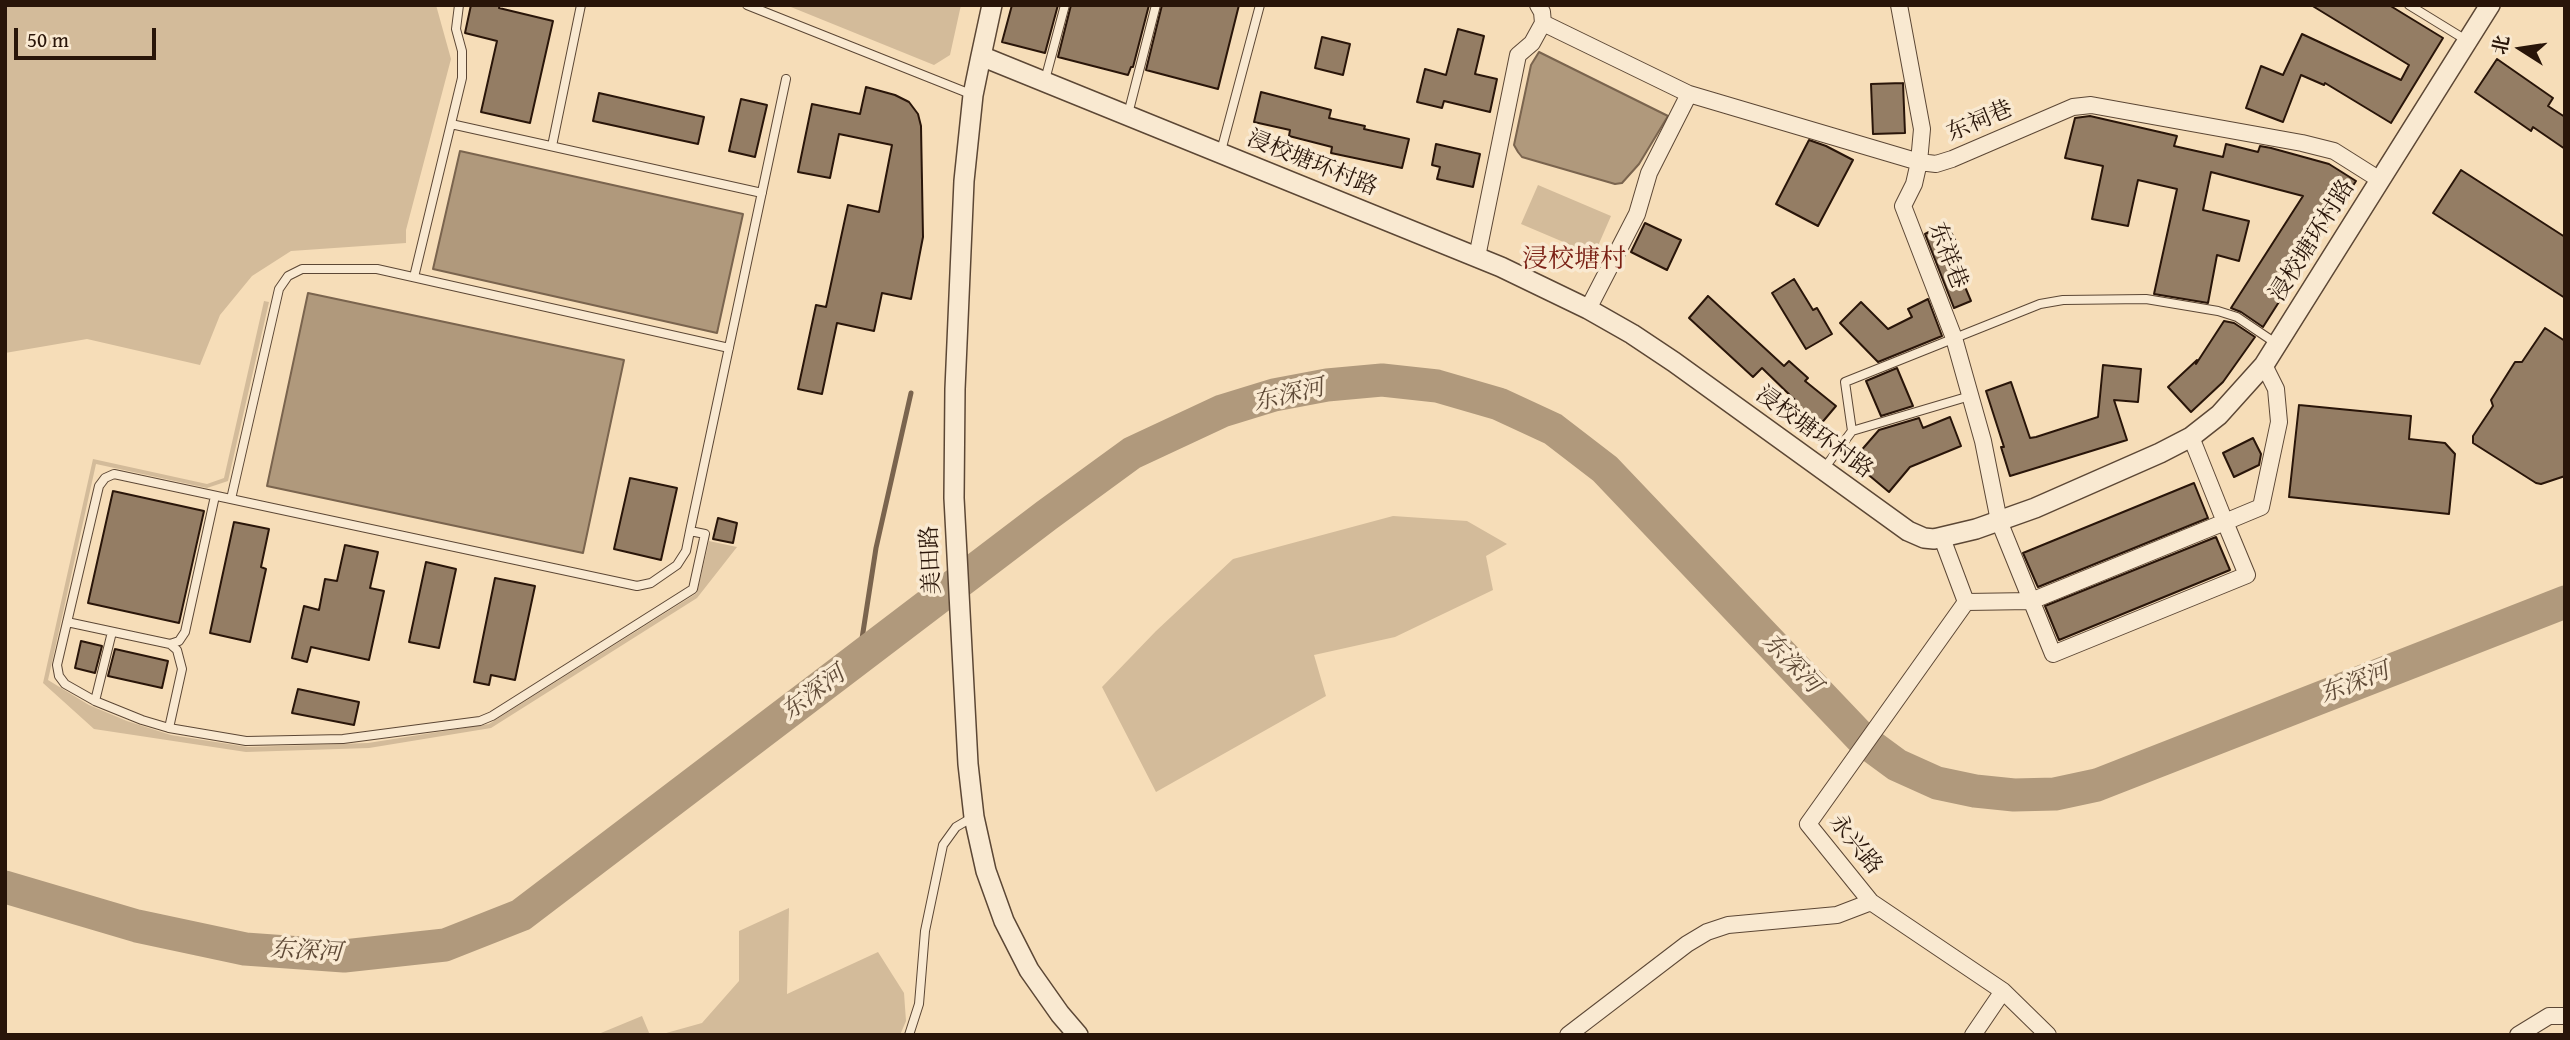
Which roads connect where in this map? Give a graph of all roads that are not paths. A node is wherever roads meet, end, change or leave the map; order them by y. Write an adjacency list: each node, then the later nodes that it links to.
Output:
1 (459, 5): 20 (lane)
2 (581, 5): 21 (lane)
3 (747, 5): 18 (lane)
4 (992, 5): 14 (street)
5 (1065, 5): 16 (lane)
6 (1156, 5): 19 (lane)
7 (1260, 5): 22 (lane)
8 (1538, 5): 12 (street)
9 (1899, 5): 23 (street, 东祥巷)
10 (2409, 5): 13 (lane)
11 (2490, 5): 13 (street, 浸校塘环村路)
12 (1543, 23): 17 (street, 东祠巷); 26 (street)
13 (2468, 41): 24 (street, 浸校塘环村路)
14 (981, 56): 16 (street, 浸校塘环村路); 18 (street, 美田路)
15 (786, 79): 25 (lane)
16 (1045, 82): 19 (street, 浸校塘环村路)
17 (1689, 94): 23 (street, 东祠巷); 28 (street)
18 (973, 95): 50 (street, 美田路)
19 (1128, 115): 22 (street, 浸校塘环村路)
20 (451, 124): 21 (lane); 27 (lane)
21 (552, 146): 25 (lane)
22 (1220, 153): 26 (street, 浸校塘环村路)
23 (1919, 162): 24 (street, 东祠巷); 29 (street, 东祥巷)
24 (2380, 180): 30 (street, 浸校塘环村路)
25 (762, 193): 31 (lane)
26 (1478, 257): 28 (street, 浸校塘环村路)
27 (414, 277): 31 (lane); 38 (lane)
28 (1588, 309): 36 (street, 浸校塘环村路)
29 (1954, 338): 30 (lane); 33 (street, 东祥巷); 34 (lane)
30 (2277, 344): 32 (street, 浸校塘环村路)
31 (729, 348): 41 (lane)
32 (2264, 365): 35 (street, 浸校塘环村路); 40 (street)
33 (1970, 396): 34 (lane); 39 (street, 东祥巷)
34 (1852, 431): 36 (lane)
35 (2191, 437): 39 (street, 浸校塘环村路); 40 (street)
36 (1823, 470): 42 (street, 浸校塘环村路)
37 (215, 496): 38 (lane); 45 (lane); 47 (lane)
38 (231, 499): 41 (lane)
39 (1999, 521): 42 (street, 浸校塘环村路); 43 (street, 东祥巷)
40 (2225, 522): 43 (street); 43 (street, 东祥巷)
41 (690, 531): 49 (lane)
42 (1942, 538): 44 (street)
43 (2031, 601): 44 (street)
44 (1966, 602): 51 (street, 永兴路)
45 (67, 622): 46 (lane); 48 (lane)
46 (112, 632): 47 (lane); 48 (lane)
47 (170, 644): 49 (lane)
48 (95, 701): 49 (lane)
49 (169, 729)
50 (974, 817): 54 (lane); 55 (street, 美田路)
51 (1871, 902): 52 (street, 永兴路); 56 (street)
52 (2003, 991): 57 (street); 58 (street, 永兴路)
53 (2565, 1016): 59 (street)
54 (909, 1035)
55 (1078, 1035)
56 (1568, 1035)
57 (1973, 1035)
58 (2048, 1035)
59 (2518, 1035)

